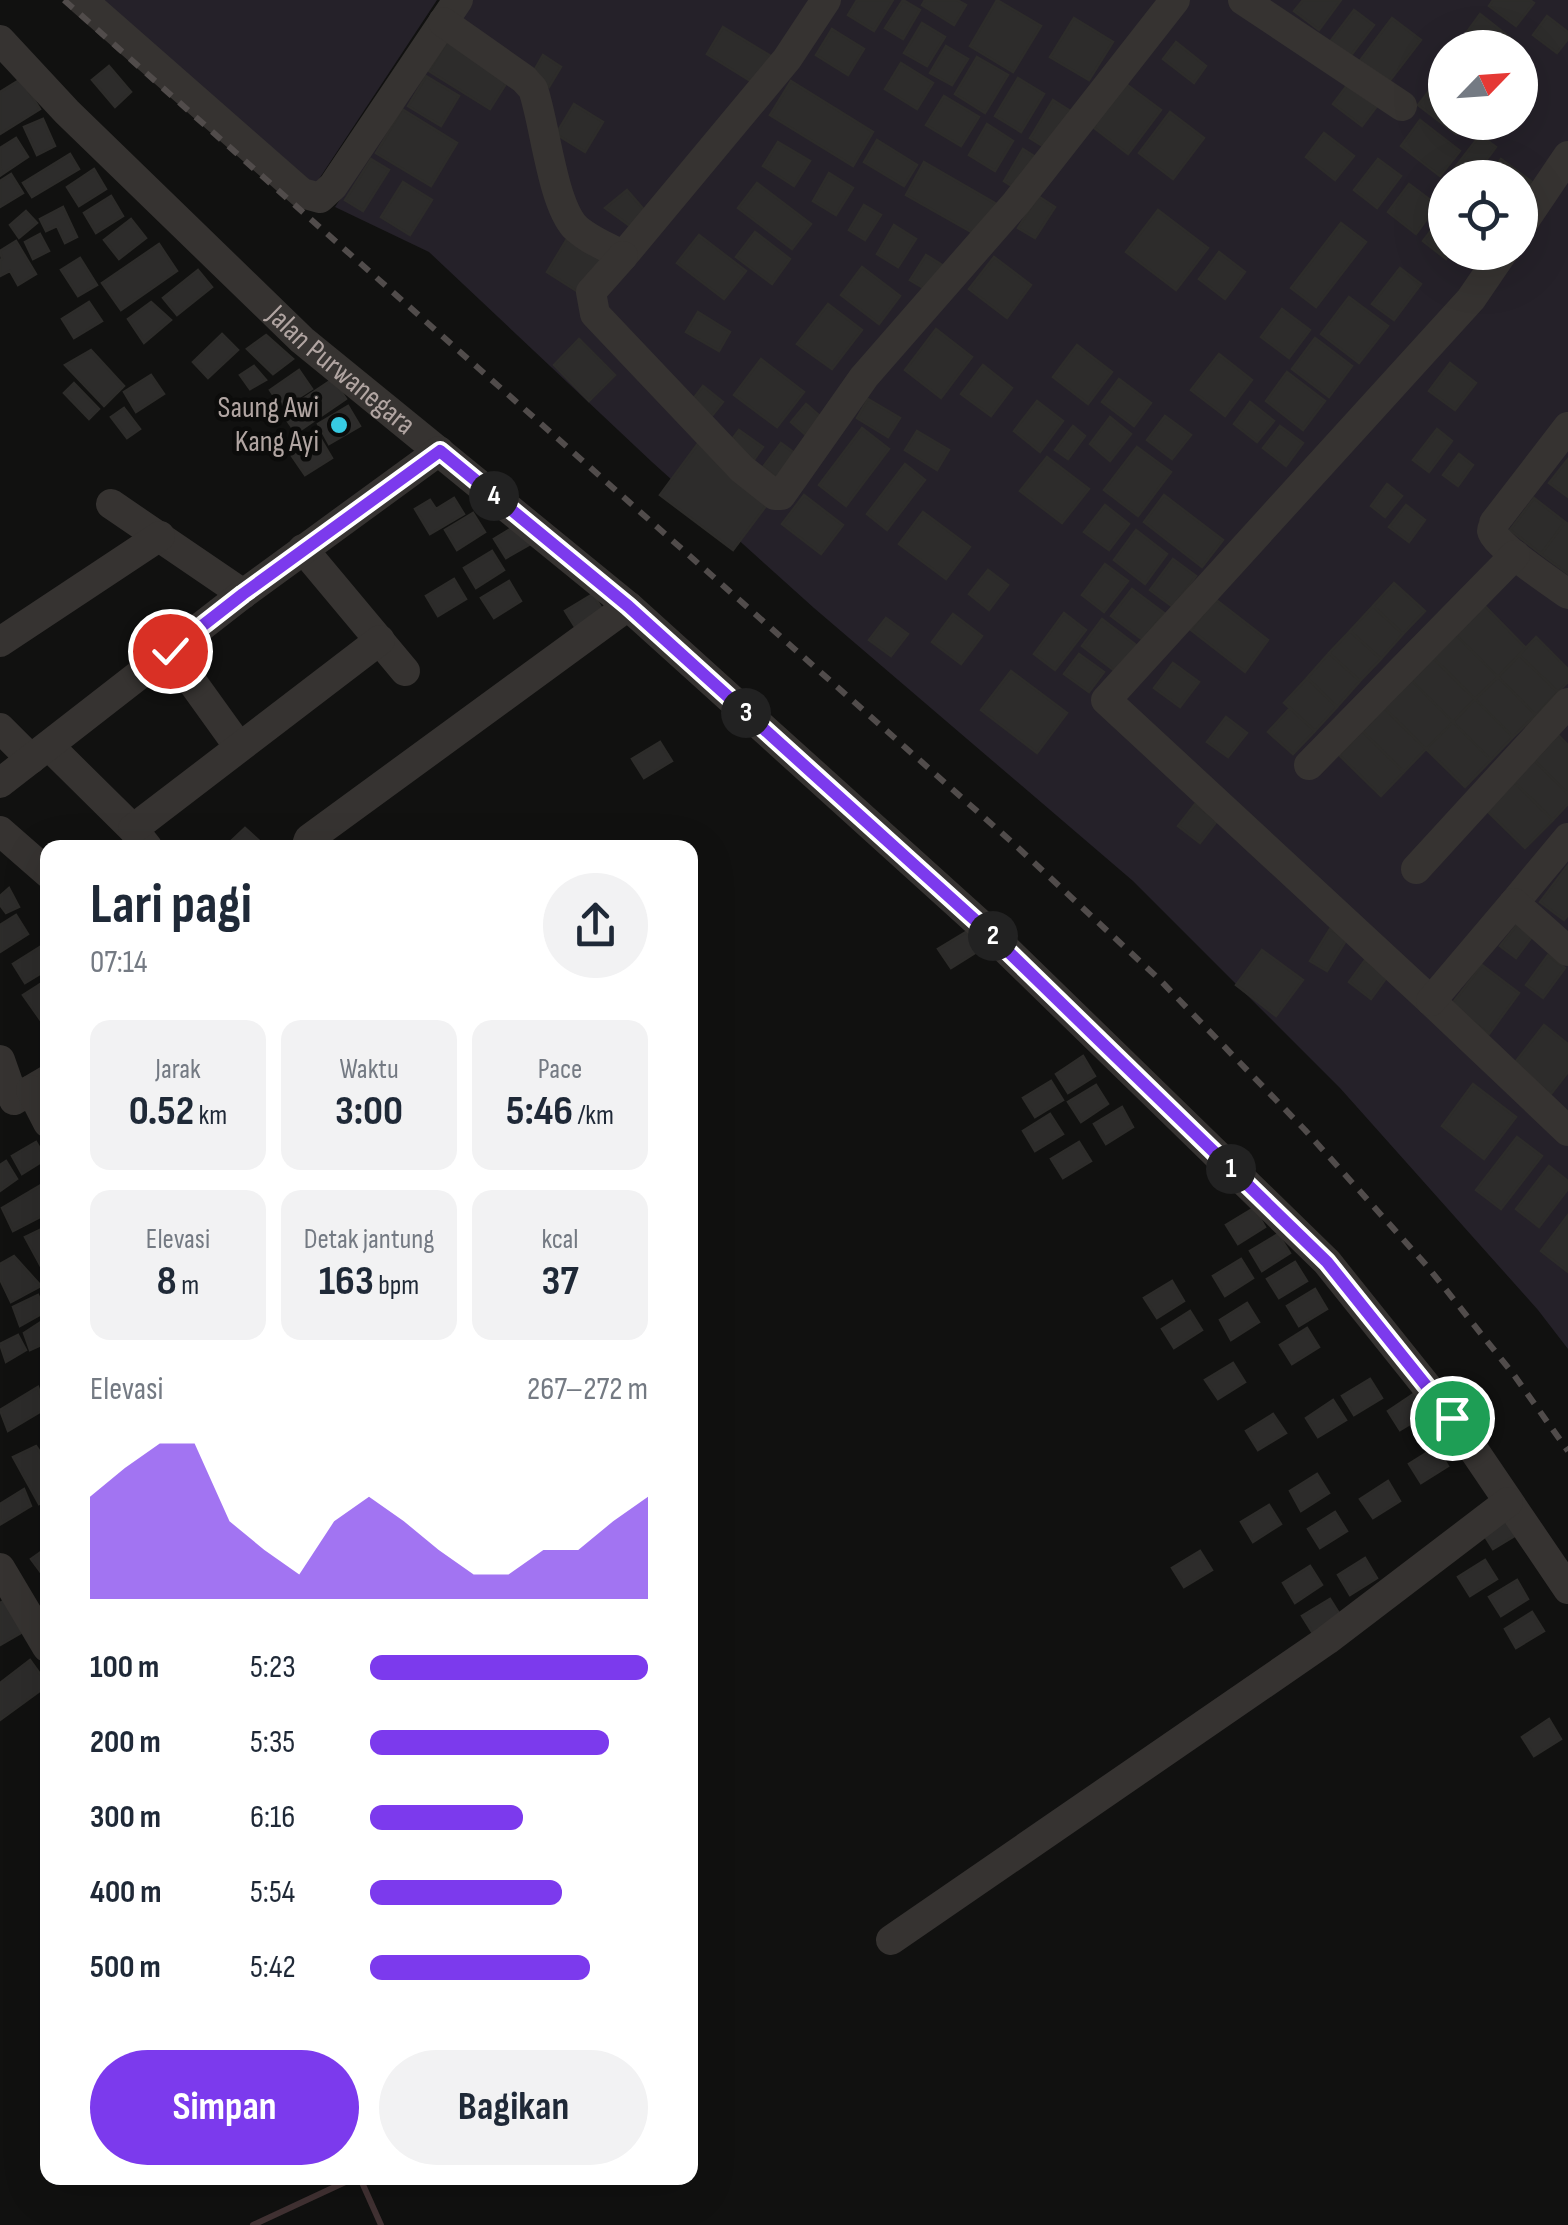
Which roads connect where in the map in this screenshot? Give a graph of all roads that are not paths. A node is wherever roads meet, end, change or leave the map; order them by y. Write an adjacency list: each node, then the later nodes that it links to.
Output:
1 (82, 0): 5 (street)
2 (826, 0): 10 (street)
3 (1243, 0): 7 (street)
4 (1173, 1): 10 (street)
5 (451, 11): 10 (street)
6 (0, 40): 13 (street, Jalan Purwanegara)
7 (1402, 106)
8 (1568, 156): 9 (street)
9 (1538, 200)
10 (623, 256)
11 (1491, 270): 39 (street)
12 (1568, 427): 17 (street)
13 (440, 451): 16 (street); 20 (street, Jalan Purwanegara)
14 (111, 504): 15 (street)
15 (160, 536): 18 (street); 22 (street)
16 (304, 549): 18 (street); 21 (street)
17 (1514, 555): 19 (street); 29 (street)
18 (243, 594): 23 (street)
19 (1568, 594)
20 (628, 606): 34 (street); 43 (street, Jalan Purwanegara)
21 (380, 640): 24 (street); 27 (street)
22 (0, 642)
23 (170, 651): 27 (street); 28 (street)
24 (405, 671)
25 (1568, 703): 36 (street)
26 (0, 728): 28 (street)
27 (239, 747): 32 (street)
28 (40, 753): 30 (street); 32 (street)
29 (1309, 765)
30 (0, 783)
31 (0, 831): 35 (street)
32 (140, 838)
33 (1568, 838): 37 (street)
34 (309, 840)
35 (40, 865)
36 (1416, 869)
37 (1514, 903): 38 (street); 39 (street)
38 (1568, 951)
39 (1430, 1000): 42 (street)
40 (0, 1060): 41 (street)
41 (23, 1099)
42 (1568, 1131)
43 (1508, 1502): 45 (street, Jalan Purwanegara); 47 (street)
44 (0, 1568): 46 (street)
45 (1568, 1589)
46 (40, 1635)
47 (891, 1940)

